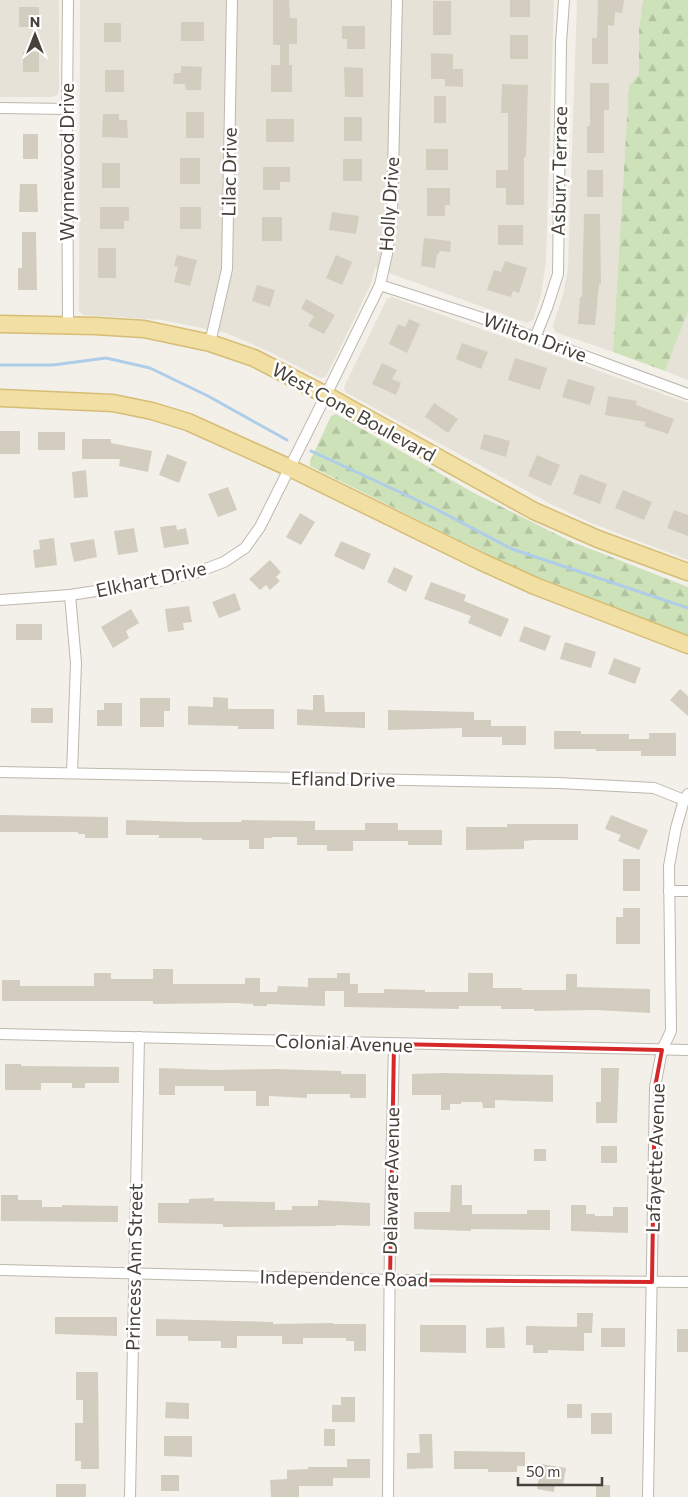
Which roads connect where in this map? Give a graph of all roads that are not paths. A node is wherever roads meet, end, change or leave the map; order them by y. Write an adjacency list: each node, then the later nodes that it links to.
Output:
1 (68, 0): 6 (street, Wynnewood Drive)
2 (232, 0): 11 (street, Lilac Drive)
3 (397, 0): 7 (street, Holly Drive)
4 (564, 0): 10 (street, Asbury Terrace)
5 (0, 108): 6 (street)
6 (67, 109): 9 (street, Wynnewood Drive)
7 (380, 284): 10 (street, Wilton Drive); 13 (street, Holly Drive)
8 (0, 324): 9 (main road, West Cone Boulevard)
9 (68, 325): 11 (main road, West Cone Boulevard)
10 (535, 338): 12 (street, Wilton Drive)
11 (210, 343): 13 (main road, West Cone Boulevard)
12 (688, 394)
13 (326, 395): 15 (street, Elkhart Drive); 16 (main road, West Cone Boulevard)
14 (0, 398): 15 (main road)
15 (290, 468): 17 (street, Elkhart Drive); 19 (main road)
16 (688, 572)
17 (70, 594): 18 (street, Elkhart Drive); 21 (street)
18 (0, 600)
19 (688, 645)
20 (0, 772): 21 (street, Efland Drive)
21 (72, 773): 22 (street, Efland Drive)
22 (686, 797): 23 (street, Lafayette Avenue)
23 (669, 891): 24 (street); 28 (street, Lafayette Avenue)
24 (688, 891)
25 (0, 1034): 26 (street, Colonial Avenue)
26 (139, 1037): 27 (street, Colonial Avenue); 31 (street, Princess Ann Street)
27 (394, 1044): 28 (street, Colonial Avenue); 32 (street, Delaware Avenue)
28 (662, 1050): 29 (street, Colonial Avenue); 33 (street, Lafayette Avenue)
29 (688, 1050)
30 (0, 1270): 31 (street, Independence Road)
31 (134, 1274): 32 (street, Independence Road); 35 (street, Princess Ann Street)
32 (390, 1280): 33 (street, Independence Road); 36 (street, Delaware Avenue)
33 (652, 1282): 34 (street, Independence Road); 37 (street, Lafayette Avenue)
34 (688, 1282)
35 (130, 1497)
36 (388, 1497)
37 (648, 1497)

